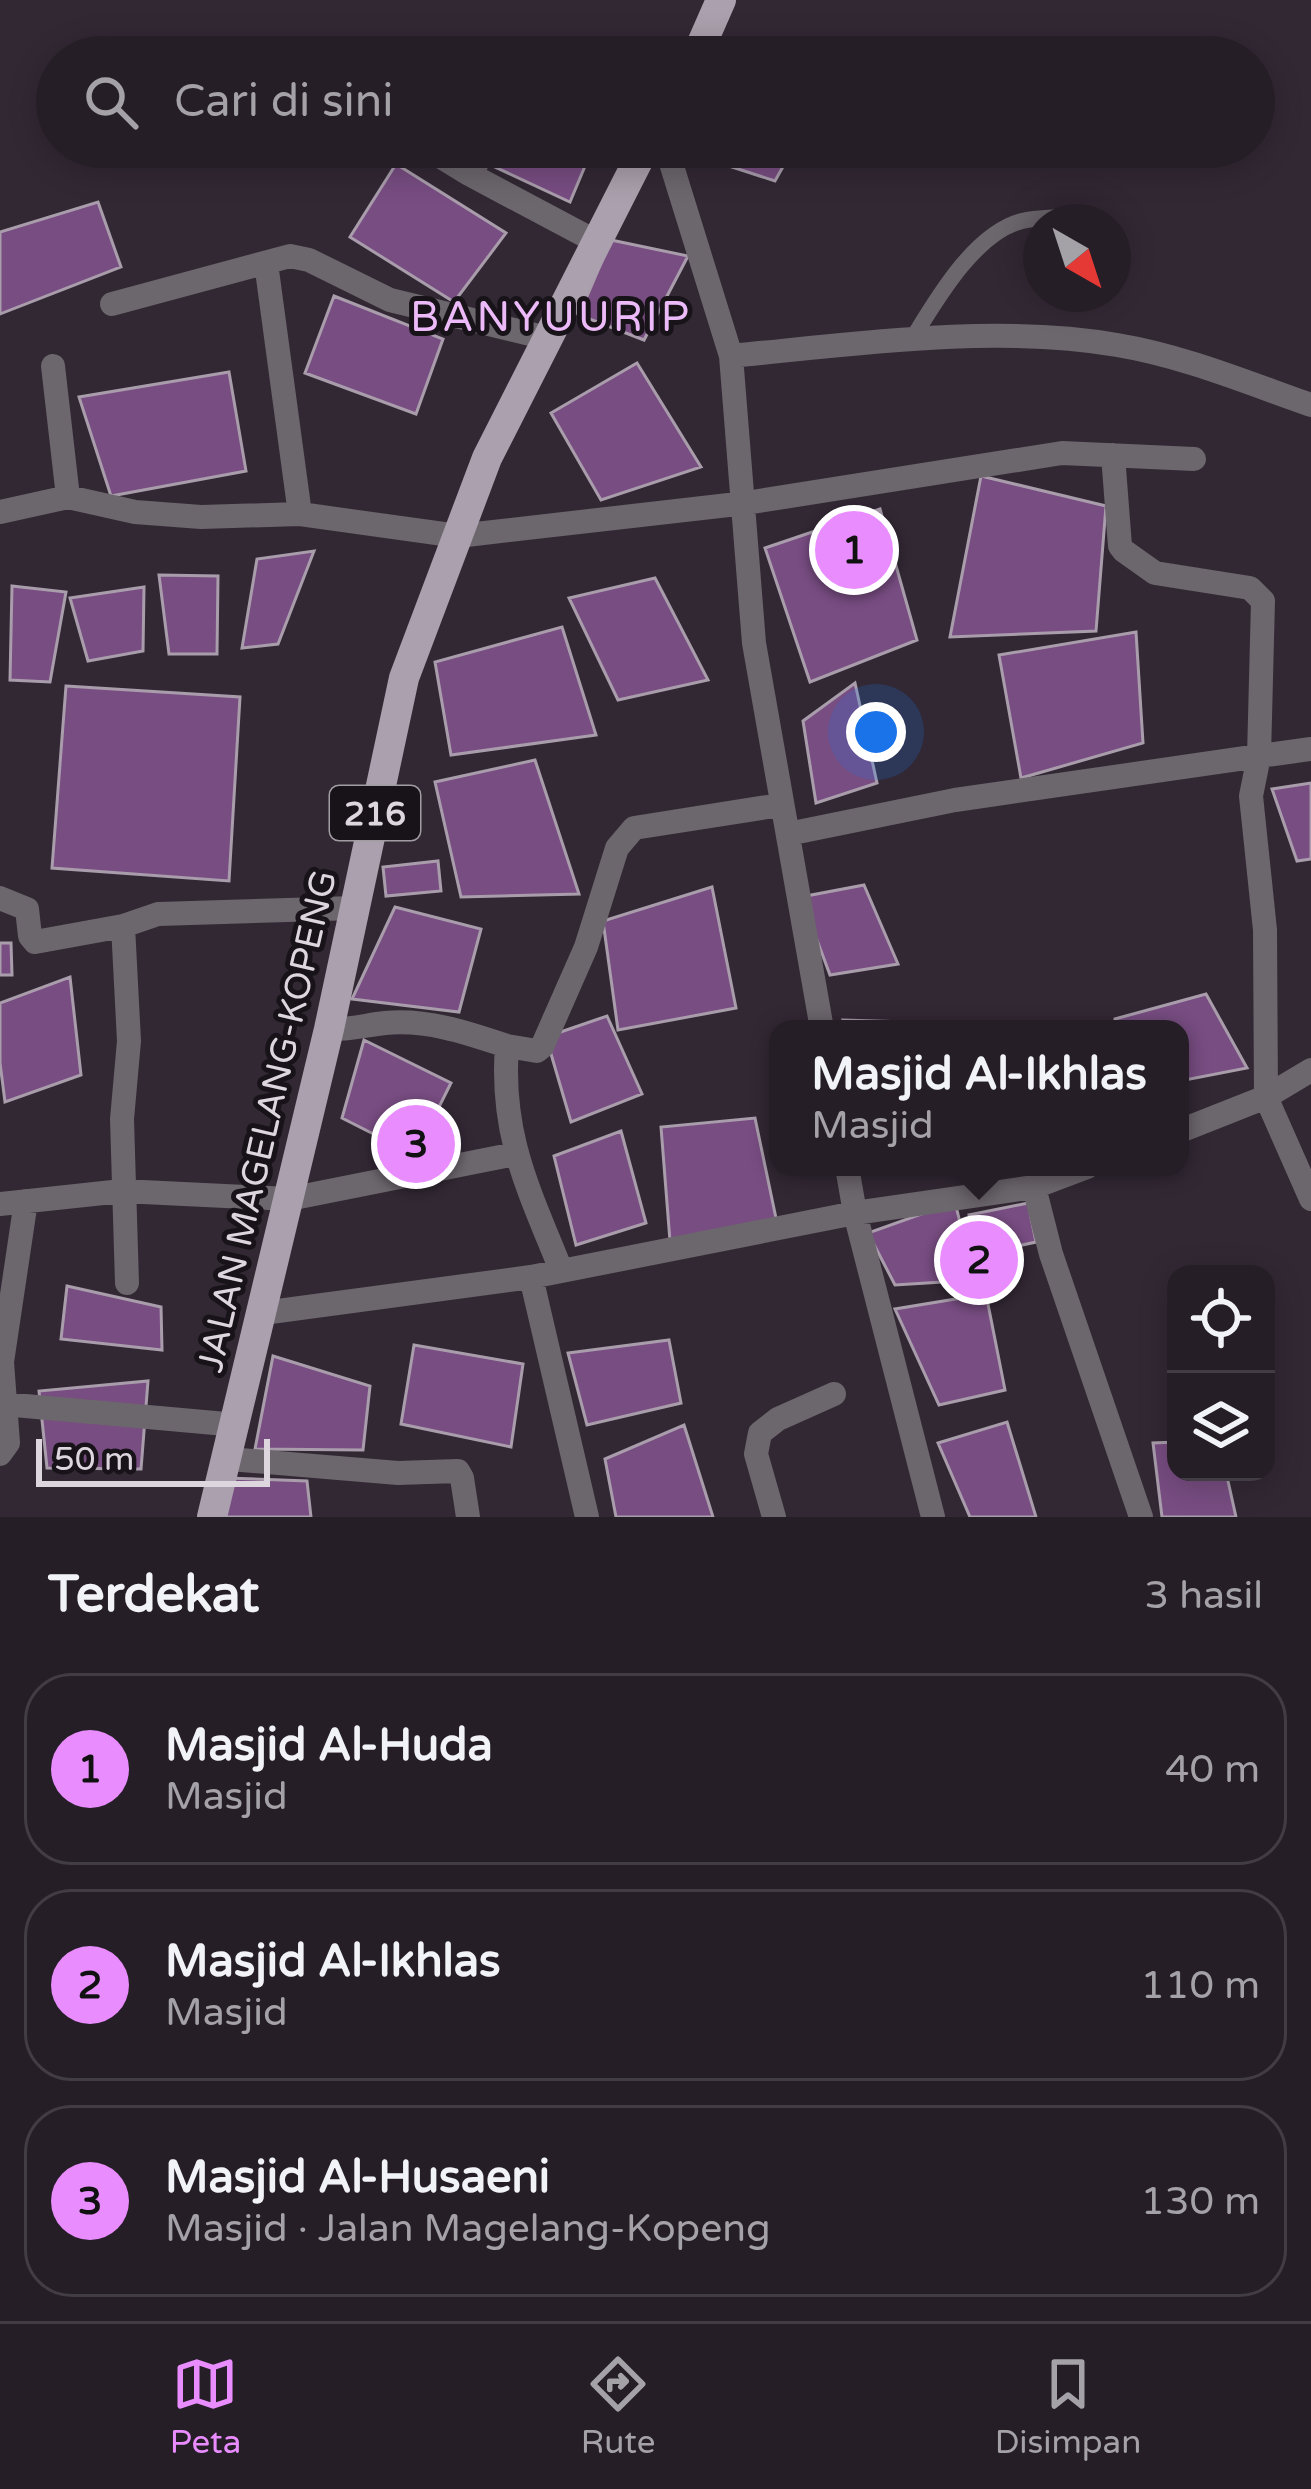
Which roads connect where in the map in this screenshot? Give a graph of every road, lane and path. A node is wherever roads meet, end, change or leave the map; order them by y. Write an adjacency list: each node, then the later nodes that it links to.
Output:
1 (721, 0): 2 (main road)
2 (705, 36)
3 (459, 168): 7 (street)
4 (473, 168): 7 (street)
5 (634, 168): 9 (main road, JALAN MAGELANG-KOPENG / 216)
6 (673, 168): 14 (street)
7 (469, 174): 9 (street)
8 (1023, 221): 13 (lane)
9 (596, 241): 12 (main road, JALAN MAGELANG-KOPENG / 216)
10 (266, 263): 11 (street); 12 (street); 22 (street)
11 (112, 304)
12 (547, 338): 23 (main road, JALAN MAGELANG-KOPENG / 216)
13 (910, 341): 14 (street); 16 (street)
14 (731, 356): 20 (street)
15 (53, 366): 19 (street)
16 (1311, 405)
17 (1113, 455): 18 (street); 20 (street); 25 (street)
18 (1194, 458)
19 (68, 497): 21 (street); 22 (street)
20 (746, 502): 23 (street); 26 (street)
21 (0, 512)
22 (300, 514): 23 (street)
23 (458, 536): 29 (main road, JALAN MAGELANG-KOPENG / 216)
24 (1311, 749): 25 (street)
25 (1259, 756): 27 (street); 35 (street)
26 (780, 805): 27 (street); 33 (street)
27 (788, 834): 31 (street)
28 (0, 898): 30 (street)
29 (355, 908): 30 (street); 32 (main road, JALAN MAGELANG-KOPENG / 216)
30 (123, 926): 41 (street)
31 (821, 1020)
32 (329, 1029): 33 (street); 42 (main road, JALAN MAGELANG-KOPENG / 216)
33 (507, 1046): 37 (street)
34 (1311, 1070): 35 (street)
35 (1266, 1097): 36 (street); 43 (street)
36 (1189, 1127)
37 (515, 1154): 42 (street); 46 (street)
38 (849, 1176): 45 (street)
39 (1063, 1176): 40 (street)
40 (1034, 1187): 45 (street); 60 (street)
41 (122, 1191): 42 (street); 44 (street); 48 (street)
42 (289, 1199): 49 (main road, JALAN MAGELANG-KOPENG / 216)
43 (1311, 1199)
44 (13, 1203): 51 (street)
45 (855, 1213): 46 (street); 59 (street)
46 (562, 1270): 47 (street)
47 (531, 1277): 49 (street); 57 (street)
48 (127, 1283)
49 (263, 1313): 52 (main road, JALAN MAGELANG-KOPENG / 216)
50 (834, 1394): 58 (street)
51 (3, 1404): 52 (street); 53 (street)
52 (237, 1425): 54 (main road, JALAN MAGELANG-KOPENG / 216)
53 (2, 1439)
54 (229, 1459): 55 (main road, JALAN MAGELANG-KOPENG / 216); 56 (street)
55 (212, 1517)
56 (468, 1517)
57 (587, 1517)
58 (774, 1517)
59 (933, 1517)
60 (1141, 1517)

